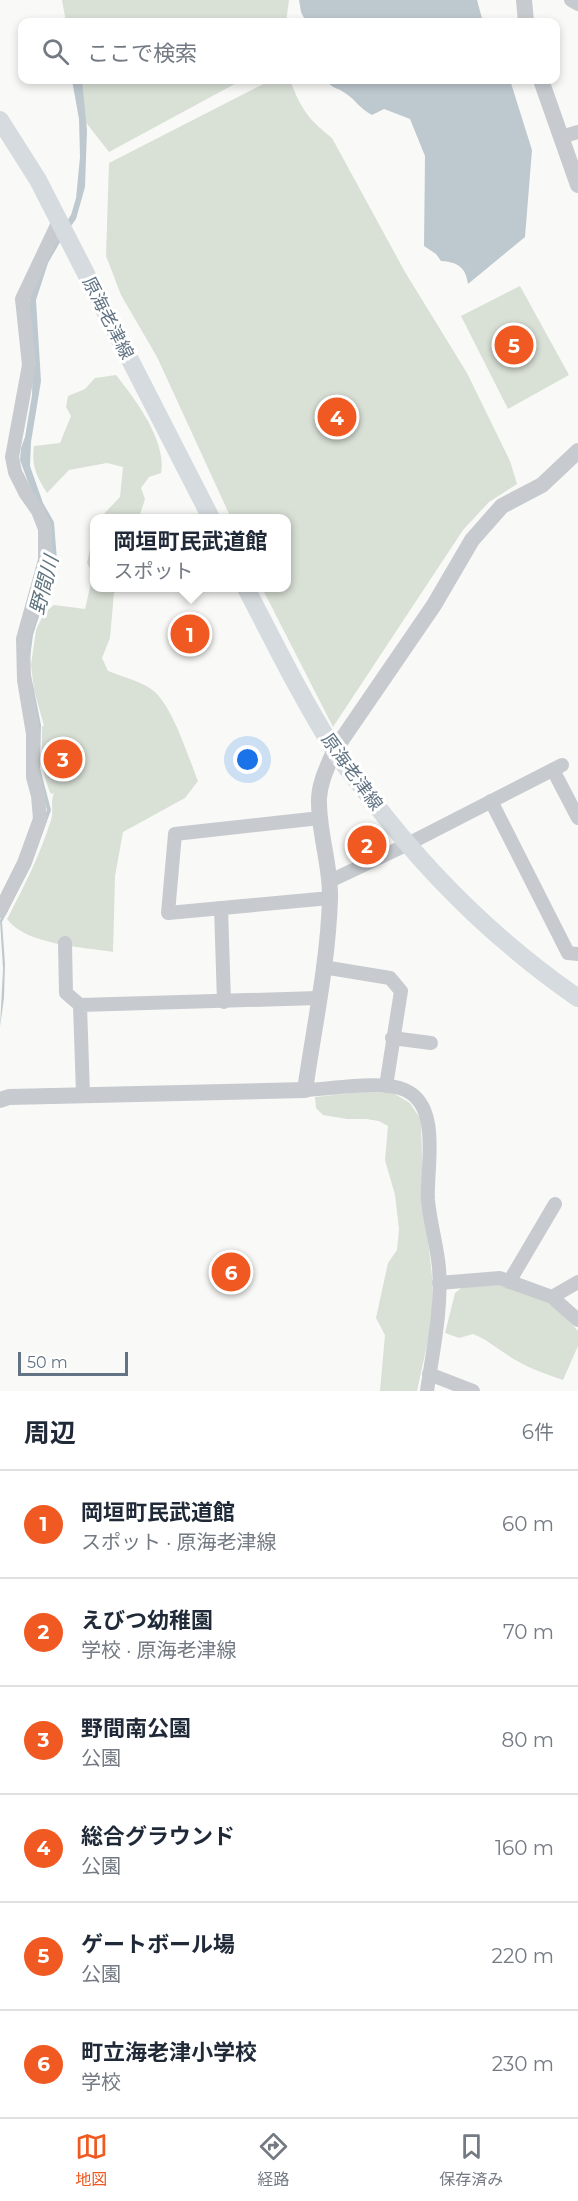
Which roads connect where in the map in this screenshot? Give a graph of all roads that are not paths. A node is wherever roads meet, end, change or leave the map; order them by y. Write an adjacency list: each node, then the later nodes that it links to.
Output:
1 (570, 0): 2 (street)
2 (578, 4)
3 (542, 84): 6 (street)
4 (0, 120): 8 (main road, 原海老津線)
5 (578, 132): 6 (street)
6 (561, 137): 7 (street)
7 (578, 185)
8 (58, 221): 10 (main road, 原海老津線); 19 (street)
9 (578, 451): 12 (street)
10 (208, 514)
11 (248, 592): 12 (main road, 原海老津線)
12 (334, 751): 14 (street); 16 (main road, 原海老津線)
13 (491, 801): 15 (street); 16 (street); 21 (street)
14 (320, 818): 17 (street); 18 (street)
15 (578, 818)
16 (406, 845): 17 (street); 24 (main road, 原海老津線)
17 (330, 889): 18 (street); 22 (street)
18 (221, 908): 25 (street)
19 (0, 911)
20 (65, 943): 26 (street)
21 (578, 954)
22 (323, 967): 23 (street); 27 (street)
23 (318, 998): 25 (street); 30 (street)
24 (578, 998)
25 (224, 1002): 26 (street)
26 (80, 1005): 31 (street)
27 (392, 1038): 28 (street); 29 (street)
28 (431, 1043)
29 (386, 1086): 30 (street); 36 (street)
30 (305, 1090): 31 (street)
31 (83, 1094): 32 (street)
32 (0, 1100)
33 (555, 1204): 34 (street)
34 (509, 1282): 36 (street); 37 (street)
35 (578, 1282): 37 (street)
36 (439, 1283): 39 (street)
37 (552, 1297): 38 (street)
38 (578, 1320)
39 (429, 1374): 40 (street); 41 (street)
40 (427, 1391)
41 (473, 1391)

